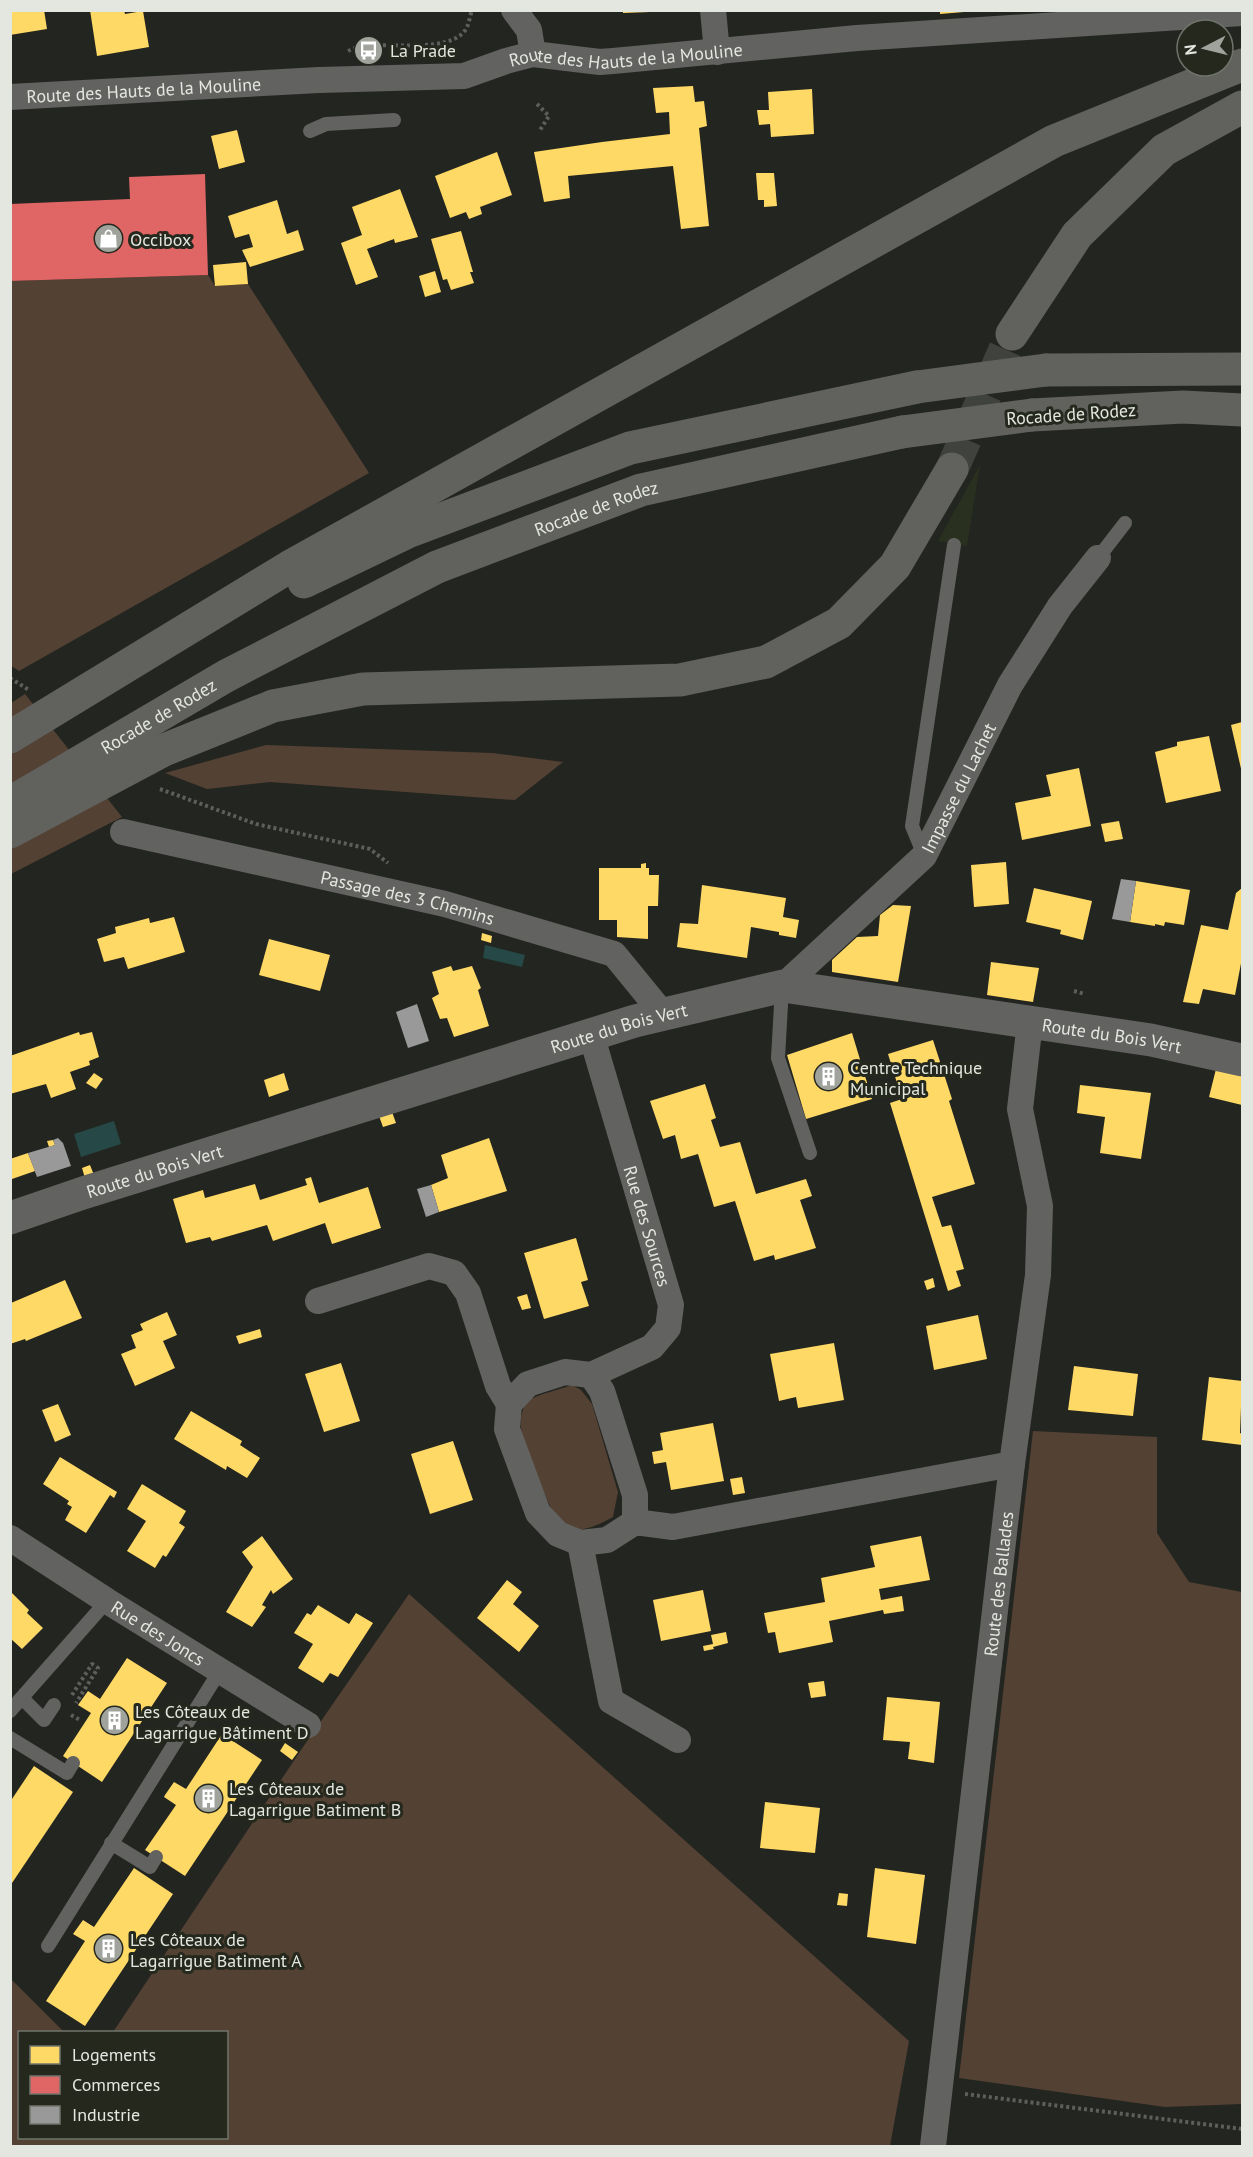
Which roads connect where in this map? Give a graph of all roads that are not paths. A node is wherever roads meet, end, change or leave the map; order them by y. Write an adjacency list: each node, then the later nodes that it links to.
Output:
1 (514, 10): 5 (street)
2 (713, 10): 4 (street)
3 (1242, 14): 4 (street, Route des Hauts de la Mouline)
4 (717, 52): 5 (street, Route des Hauts de la Mouline)
5 (533, 54): 7 (street, Route des Hauts de la Mouline)
6 (1242, 65): 18 (highway)
7 (10, 97)
8 (1242, 106): 11 (highway)
9 (394, 120): 10 (lane)
10 (310, 131)
11 (1012, 334)
12 (1242, 369): 18 (highway, bridge)
13 (1242, 410): 19 (highway, Rocade de Rodez, bridge)
14 (952, 469): 20 (highway)
15 (1125, 523): 17 (lane)
16 (954, 544): 22 (lane)
17 (1098, 558): 22 (street, Impasse du Lachet)
18 (10, 737)
19 (10, 803)
20 (10, 832)
21 (123, 832): 24 (street, Passage des 3 Chemins)
22 (924, 856): 23 (street, Impasse du Lachet)
23 (783, 986): 24 (street, Route du Bois Vert); 25 (street, Route du Bois Vert); 28 (lane)
24 (663, 1014): 26 (street, Route du Bois Vert)
25 (1030, 1022): 27 (street, Route du Bois Vert); 33 (street, Route des Ballades)
26 (591, 1034): 29 (street, Route du Bois Vert); 31 (street, Rue des Sources)
27 (1242, 1060)
28 (810, 1153)
29 (10, 1218)
30 (318, 1301): 32 (street)
31 (591, 1374): 32 (street, Rue des Sources); 34 (street)
32 (509, 1404): 36 (street)
33 (1012, 1464): 34 (street); 49 (street, Route des Ballades)
34 (635, 1522): 36 (street)
35 (10, 1538): 37 (street, Rue des Joncs)
36 (580, 1543): 44 (street)
37 (107, 1601): 38 (street, Rue des Joncs); 39 (lane)
38 (221, 1669): 42 (street, Rue des Joncs); 46 (lane)
39 (22, 1698): 40 (lane); 41 (lane)
40 (54, 1705)
41 (10, 1712)
42 (308, 1725)
43 (10, 1738): 45 (lane)
44 (678, 1740)
45 (73, 1763)
46 (111, 1843): 47 (lane); 48 (lane)
47 (150, 1866)
48 (48, 1946)
49 (933, 2146)

